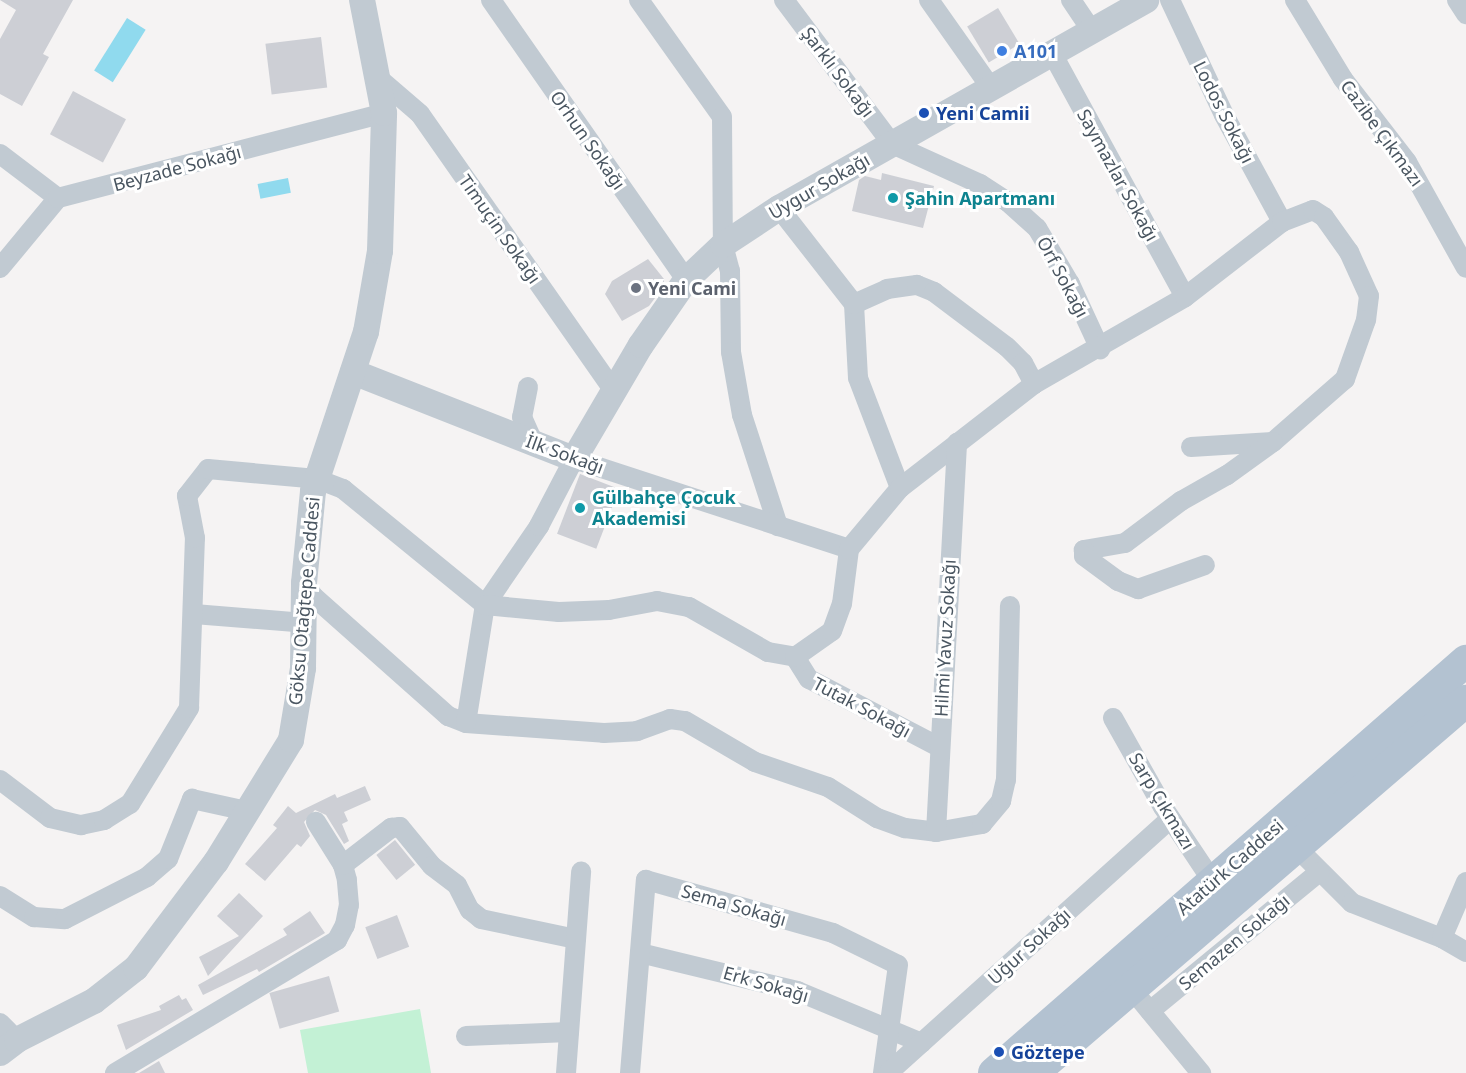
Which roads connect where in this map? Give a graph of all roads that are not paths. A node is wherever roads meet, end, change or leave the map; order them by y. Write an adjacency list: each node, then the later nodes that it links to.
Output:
1 (362, 0): 14 (street, Göksu Otağtepe Caddesi)
2 (491, 0): 25 (street, Orhun Sokağı)
3 (639, 0): 22 (street)
4 (784, 0): 17 (street, Şarklı Sokağı)
5 (929, 0): 15 (street)
6 (1071, 0): 12 (street)
7 (1146, 0): 12 (street, Uygur Sokağı)
8 (1170, 0): 21 (street, Lodos Sokağı)
9 (1296, 0): 24 (street, Cazibe Çıkmazı)
10 (1457, 0): 11 (street)
11 (1466, 14)
12 (1091, 30): 13 (street, Uygur Sokağı)
13 (1052, 53): 15 (street, Uygur Sokağı); 26 (street, Saymazlar Sokağı)
14 (376, 76): 16 (street, Göksu Otağtepe Caddesi); 32 (street, Timuçin Sokağı)
15 (991, 88): 17 (street, Uygur Sokağı)
16 (384, 113): 19 (street, Beyzade Sokağı); 29 (street, Göksu Otağtepe Caddesi)
17 (892, 144): 20 (street, Uygur Sokağı); 28 (street, Örf Sokağı)
18 (0, 154): 19 (street)
19 (58, 198): 23 (street)
20 (779, 208): 22 (street, Uygur Sokağı); 27 (street)
21 (1282, 222): 26 (street); 33 (street)
22 (723, 245): 25 (street, Uygur Sokağı); 40 (street)
23 (0, 268)
24 (1466, 268)
25 (686, 280): 32 (street, Uygur Sokağı)
26 (1185, 297): 28 (street)
27 (854, 304): 30 (street); 39 (street)
28 (1100, 349): 30 (street)
29 (353, 372): 35 (street, İlk Sokağı); 38 (street, Göksu Otağtepe Caddesi)
30 (1034, 384): 34 (street)
31 (528, 387): 35 (street)
32 (614, 391): 37 (street, Uygur Sokağı)
33 (1273, 442): 36 (street); 42 (street)
34 (957, 443): 39 (street); 53 (street, Hilmi Yavuz Sokağı)
35 (534, 444): 37 (street, İlk Sokağı)
36 (1191, 447)
37 (574, 459): 40 (street, İlk Sokağı); 44 (street)
38 (317, 478): 43 (street, Göksu Otağtepe Caddesi); 44 (street); 46 (street)
39 (900, 488): 41 (street)
40 (778, 526): 41 (street, İlk Sokağı)
41 (849, 549): 48 (street)
42 (1205, 565)
43 (304, 583): 47 (street, Göksu Otağtepe Caddesi); 52 (street)
44 (485, 604): 48 (street); 52 (street)
45 (1010, 606): 58 (street)
46 (194, 614): 47 (street); 54 (street)
47 (305, 624): 55 (street, Göksu Otağtepe Caddesi)
48 (795, 657): 53 (street, Tutak Sokağı)
49 (1466, 661): 59 (main road, Atatürk Caddesi)
50 (1466, 701): 59 (main road, Atatürk Caddesi)
51 (1113, 718): 56 (street, Sarp Çıkmazı)
52 (466, 723): 58 (street)
53 (939, 747): 58 (street, Hilmi Yavuz Sokağı)
54 (0, 780)
55 (247, 812): 65 (street); 75 (street, Göksu Otağtepe Caddesi)
56 (1170, 819): 63 (street, Sarp Çıkmazı); 76 (street, Uğur Sokağı)
57 (316, 822): 60 (street)
58 (936, 832)
59 (1286, 837): 61 (street); 63 (main road, Atatürk Caddesi); 70 (main road, Atatürk Caddesi)
60 (343, 865): 67 (street); 77 (street)
61 (1319, 872): 66 (street); 71 (street, Semazen Sokağı)
62 (581, 873): 67 (street)
63 (1213, 882): 82 (main road, Atatürk Caddesi)
64 (1466, 882): 66 (street)
65 (0, 896)
66 (1442, 938): 68 (street)
67 (576, 939): 73 (street)
68 (1466, 952)
69 (640, 953): 72 (street, Erk Sokağı); 72 (street, Sema Sokağı); 79 (street, Sema Sokağı)
70 (1130, 987): 71 (street); 83 (main road, Atatürk Caddesi)
71 (1150, 1011): 84 (street)
72 (889, 1026): 76 (street, Erk Sokağı); 80 (street, Sema Sokağı)
73 (569, 1032): 74 (street); 78 (street)
74 (466, 1036)
75 (6, 1039)
76 (922, 1043): 81 (street, Uğur Sokağı)
77 (115, 1073)
78 (566, 1073)
79 (630, 1073)
80 (883, 1073)
81 (888, 1073)
82 (994, 1073)
83 (1033, 1073)
84 (1201, 1073)

